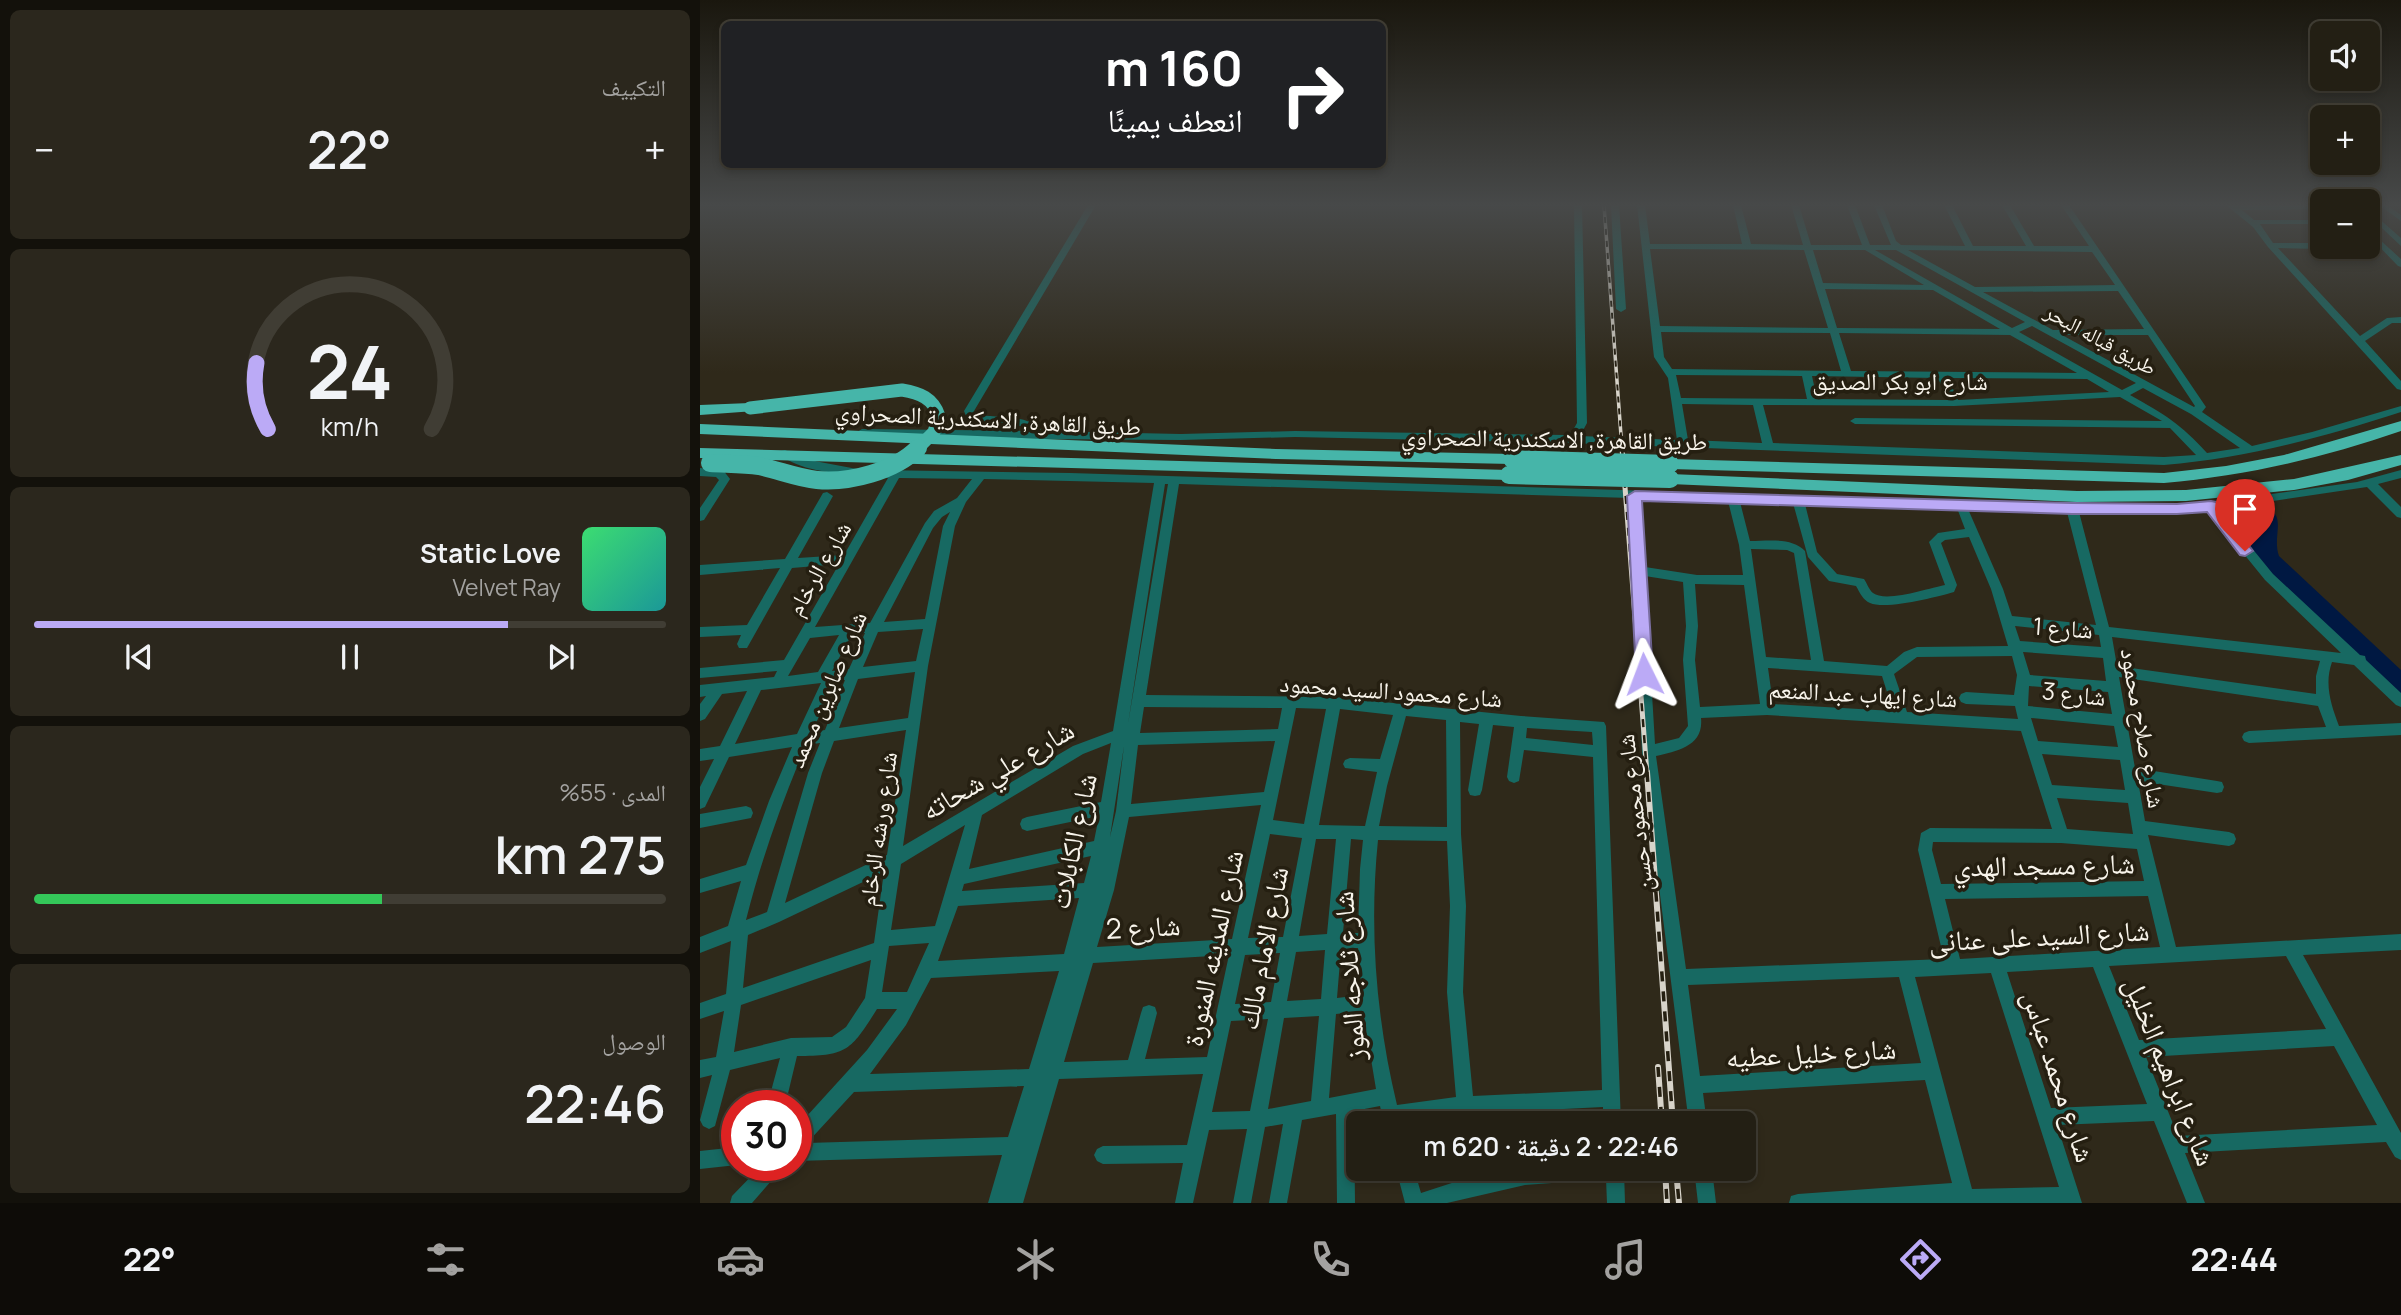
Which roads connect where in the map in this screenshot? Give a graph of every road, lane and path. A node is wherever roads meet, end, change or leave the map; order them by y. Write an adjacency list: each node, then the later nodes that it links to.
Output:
1 (1058, 261): 43 (street)
2 (1579, 261): 44 (street)
3 (1618, 261): 14 (street)
4 (1647, 261): 17 (street)
5 (1812, 261): 10 (street)
6 (1890, 261): 11 (street, طريق قباله البحر)
7 (1924, 261): 13 (street, طريق قباله البحر)
8 (2103, 261): 12 (street)
9 (2287, 261): 22 (street)
10 (1820, 286): 11 (street); 18 (street)
11 (1933, 288): 19 (street, طريق قباله البحر)
12 (2121, 288): 13 (street); 21 (street)
13 (1976, 289): 16 (street, طريق قباله البحر)
14 (1621, 309)
15 (2401, 320): 22 (street)
16 (2034, 322): 19 (street); 20 (street, طريق قباله البحر)
17 (1657, 329): 18 (street); 23 (street)
18 (1833, 331): 19 (street); 25 (street)
19 (2011, 332): 27 (street, طريق قباله البحر)
20 (2051, 332): 21 (street); 28 (street, طريق قباله البحر)
21 (2150, 332): 37 (street)
22 (2359, 341): 29 (street)
23 (1668, 372): 24 (street); 31 (street)
24 (1807, 375): 25 (street); 33 (street)
25 (1847, 375): 26 (street)
26 (1942, 375): 27 (street); 34 (street)
27 (2090, 376): 30 (street, طريق قباله البحر)
28 (2144, 383): 30 (street); 37 (street, طريق قباله البحر)
29 (2401, 387)
30 (2123, 394): 34 (street, شارع ابو بكر الصديق); 39 (street, طريق قباله البحر)
31 (1677, 401): 32 (street, شارع ابو بكر الصديق); 45 (street)
32 (1757, 401): 33 (street, شارع ابو بكر الصديق); 46 (street)
33 (1813, 402): 34 (street, شارع ابو بكر الصديق)
34 (1954, 403)
35 (2401, 409): 47 (street)
36 (700, 410): 51 (highway, bridge)
37 (2195, 412): 47 (street, طريق قباله البحر)
38 (1855, 421): 39 (street)
39 (2174, 425): 49 (street, طريق قباله البحر)
40 (2401, 426): 53 (highway, طريق القاهرة, الاسكندرية الصحراوي)
41 (700, 429): 42 (highway, طريق القاهرة, الاسكندرية الصحراوي)
42 (833, 433): 43 (street); 52 (highway, طريق القاهرة, الاسكندرية الصحراوي)
43 (1040, 436): 44 (street)
44 (1568, 439): 45 (street)
45 (1683, 443): 46 (street)
46 (1768, 446): 49 (street)
47 (2251, 451): 49 (street)
48 (785, 454): 51 (highway, طريق القاهرة, الاسكندرية الصحراوي); 52 (highway, طريق القاهرة, الاسكندرية الصحراوي); 55 (street)
49 (2205, 458)
50 (2401, 460): 53 (highway, طريق القاهرة, الاسكندرية الصحراوي)
51 (702, 463): 68 (street)
52 (1510, 467): 53 (highway, طريق القاهرة, الاسكندرية الصحراوي, bridge)
53 (1670, 472)
54 (2401, 474): 58 (street)
55 (895, 475): 56 (street); 72 (street, شارع الرخام)
56 (980, 477): 57 (street); 62 (street, شارع ورشه الرخام)
57 (1167, 482): 60 (street); 70 (street, شارع الكابلات)
58 (2370, 483): 65 (street); 67 (street)
59 (827, 496): 73 (street)
60 (1635, 496): 61 (street); 75 (street, شارع محمود حسن)
61 (1732, 498): 63 (street); 71 (street)
62 (961, 500): 79 (street, شارع ورشه الرخام); 80 (street, شارع صابرين محمد)
63 (1798, 500): 64 (street); 69 (street)
64 (1961, 505): 66 (street); 69 (street)
65 (2211, 506): 66 (street); 90 (street)
66 (2072, 508): 83 (street, شارع صلاح محمود)
67 (2401, 514)
68 (700, 517)
69 (1971, 532): 78 (street)
70 (1158, 539): 107 (street, شارع الكابلات); 130 (street, شارع الكابلات)
71 (1745, 545): 77 (street); 94 (street)
72 (847, 559): 73 (street); 85 (street, شارع الرخام)
73 (788, 564): 74 (street); 81 (street)
74 (700, 570)
75 (1638, 570): 76 (street); 136 (street, شارع محمود حسن)
76 (1689, 579): 77 (street); 115 (street)
77 (1750, 580): 91 (street)
78 (2006, 620): 83 (street); 87 (street)
79 (931, 623): 80 (street); 93 (street, شارع ورشه الرخام)
80 (874, 628): 82 (street); 98 (street, شارع صابرين محمد)
81 (751, 630): 84 (street); 86 (street)
82 (848, 630): 85 (street); 99 (street)
83 (2104, 630): 88 (street, شارع صلاح محمود); 89 (street)
84 (700, 632)
85 (805, 634): 92 (street, شارع الرخام)
86 (743, 644)
87 (2015, 649): 88 (street, شارع 1); 95 (street, شارع 1); 100 (street)
88 (2108, 653): 96 (street, شارع صلاح محمود)
89 (2328, 657): 90 (street); 108 (street)
90 (2360, 660): 109 (street)
91 (1760, 662): 94 (street); 114 (street)
92 (787, 665): 97 (street); 101 (street, شارع الرخام)
93 (922, 666): 98 (street); 122 (street, شارع ورشه الرخام)
94 (1818, 666): 95 (street)
95 (1887, 671): 118 (street)
96 (2111, 671): 103 (street, شارع صلاح محمود); 108 (street)
97 (700, 673)
98 (854, 673): 99 (street); 129 (street, شارع صابرين محمد)
99 (827, 676): 101 (street); 131 (street)
100 (2025, 680): 103 (street); 112 (street)
101 (778, 682): 102 (street)
102 (757, 684): 104 (street); 134 (street)
103 (2113, 687): 120 (street, شارع صلاح محمود)
104 (717, 690): 105 (street); 116 (street)
105 (700, 691)
106 (1966, 698): 112 (street, شارع 3)
107 (1139, 701): 111 (street, شارع محمود السيد محمود); 130 (street, شارع الكابلات)
108 (2323, 701): 126 (street)
109 (2401, 701)
110 (1334, 703): 111 (street, شارع محمود السيد محمود); 113 (street, شارع محمود السيد محمود); 155 (street, شارع الامام مالك)
111 (1290, 704): 127 (street, شارع المدينه المنورة)
112 (2022, 706): 120 (street, شارع 3); 124 (street)
113 (1401, 709): 117 (street, شارع محمود السيد محمود); 140 (street, شارع ثلاجه الموز)
114 (1767, 709): 115 (street, شارع ايهاب عبد المنعم); 118 (street, شارع ايهاب عبد المنعم)
115 (1695, 713): 136 (street)
116 (700, 715)
117 (1453, 716): 119 (street, شارع محمود السيد محمود); 158 (street)
118 (1902, 717): 124 (street, شارع ايهاب عبد المنعم)
119 (1487, 719): 121 (street, شارع محمود السيد محمود); 144 (street)
120 (2120, 721): 137 (street, شارع صلاح محمود)
121 (1521, 722): 123 (street, شارع محمود السيد محمود); 132 (street)
122 (914, 723): 129 (street); 163 (street, شارع ورشه الرخام)
123 (1599, 726): 135 (street, شارع محمود حسن)
124 (2028, 726): 133 (street)
125 (2401, 729): 126 (street)
126 (2334, 731): 128 (street)
127 (1283, 736): 130 (street, شارع علي شحاته); 147 (street, شارع المدينه المنورة)
128 (2249, 737)
129 (829, 738): 131 (street); 171 (street, شارع صابرين محمد)
130 (1126, 738): 149 (street, شارع الكابلات); 150 (street, شارع علي شحاته)
131 (800, 742): 134 (street); 164 (street)
132 (1518, 743): 135 (street); 142 (street)
133 (2034, 747): 137 (street); 145 (street)
134 (723, 752): 138 (street); 148 (street)
135 (1600, 752): 213 (street, شارع محمود حسن)
136 (1649, 752): 190 (street, شارع محمود حسن)
137 (2126, 754): 141 (street, شارع صلاح محمود)
138 (700, 755)
139 (1350, 764): 140 (street)
140 (1385, 766): 157 (street, شارع ثلاجه الموز)
141 (2129, 773): 143 (street); 146 (street, شارع صلاح محمود)
142 (1514, 777)
143 (2217, 787)
144 (1475, 790)
145 (2046, 791): 146 (street); 160 (street)
146 (2133, 797): 159 (street, شارع صلاح محمود)
147 (1269, 798): 149 (street); 154 (street, شارع المدينه المنورة)
148 (700, 802)
149 (1116, 809): 153 (street); 162 (street, شارع الكابلات); 182 (street, شارع الكابلات)
150 (976, 811): 163 (street, شارع علي شحاته); 165 (street)
151 (746, 813): 152 (street)
152 (700, 821)
153 (1027, 824)
154 (1264, 826): 155 (street); 180 (street, شارع المدينه المنورة)
155 (1311, 832): 156 (street); 179 (street, شارع الامام مالك)
156 (1344, 832): 157 (street); 175 (street)
157 (1371, 832): 158 (street); 174 (street, شارع ثلاجه الموز)
158 (1454, 834): 215 (street)
159 (2141, 835): 160 (street); 161 (street); 167 (street, شارع صلاح محمود)
160 (2061, 836): 169 (street)
161 (2229, 839)
162 (1101, 847): 165 (street); 168 (street, شارع الكابلات)
163 (895, 859): 171 (street, شارع علي شحاته); 177 (street, شارع ورشه الرخام)
164 (750, 871): 166 (street); 172 (street)
165 (959, 878): 170 (street)
166 (700, 886)
167 (2154, 888): 169 (street, شارع مسجد الهدي); 183 (street, شارع صلاح محمود)
168 (1090, 890): 170 (street); 185 (street, شارع الكابلات)
169 (1935, 892): 187 (street)
170 (953, 899): 173 (street)
171 (773, 917): 172 (street, شارع علي شحاته)
172 (738, 930): 178 (street, شارع علي شحاته); 192 (street)
173 (939, 934): 177 (street); 189 (street)
174 (1367, 940): 175 (street, شارع 2); 194 (street, شارع ثلاجه الموز)
175 (1334, 942): 179 (street, شارع 2); 195 (street)
176 (2401, 942): 181 (street, شارع السيد على عنانى)
177 (883, 943): 192 (street); 193 (street, شارع ورشه الرخام)
178 (700, 945)
179 (1289, 945): 180 (street, شارع 2); 196 (street, شارع الامام مالك)
180 (1239, 948): 182 (street, شارع 2); 199 (street, شارع المدينه المنورة)
181 (2291, 949): 183 (street, شارع السيد على عنانى); 200 (street)
182 (1089, 955): 208 (street, شارع الكابلات)
183 (2170, 956): 184 (street, شارع السيد على عنانى)
184 (2098, 959): 186 (street, شارع السيد على عنانى); 202 (street, شارع ابراهيم الخليل)
185 (1070, 962): 189 (street); 208 (street, شارع الكابلات)
186 (1997, 965): 187 (street, شارع السيد على عنانى); 223 (street, شارع محمد عباس)
187 (1954, 967): 188 (street, شارع السيد على عنانى)
188 (1905, 968): 190 (street, شارع السيد على عنانى); 207 (street)
189 (925, 970): 191 (street)
190 (1679, 978): 210 (street, شارع محمود حسن)
191 (911, 1000): 193 (street); 209 (street)
192 (736, 1001): 197 (street); 203 (street)
193 (873, 1001): 201 (street, شارع ورشه الرخام)
194 (1371, 1002): 195 (street); 212 (street, شارع ثلاجه الموز)
195 (1329, 1007): 196 (street); 216 (street)
196 (1277, 1011): 199 (street); 225 (street, شارع الامام مالك)
197 (700, 1012)
198 (1149, 1013): 205 (street)
199 (1225, 1013): 204 (street, شارع المدينه المنورة)
200 (2339, 1037): 202 (street); 228 (street)
201 (791, 1047): 203 (street, شارع ورشه الرخام); 211 (street)
202 (2134, 1049): 221 (street, شارع ابراهيم الخليل)
203 (725, 1062): 206 (street, شارع ورشه الرخام); 224 (street)
204 (1214, 1065): 205 (street); 226 (street, شارع المدينه المنورة)
205 (1134, 1068): 208 (street)
206 (700, 1069)
207 (1932, 1071): 210 (street, شارع خليل عطيه); 242 (street)
208 (1046, 1075): 209 (street); 230 (street, شارع الكابلات); 246 (street, شارع الكابلات)
209 (851, 1083): 227 (street)
210 (1694, 1085): 220 (street, شارع محمود حسن)
211 (780, 1090)
212 (1385, 1096): 214 (street); 217 (street, شارع ثلاجه الموز)
213 (1611, 1098): 215 (street); 219 (street, شارع محمود حسن)
214 (1345, 1104): 216 (street); 250 (street)
215 (1465, 1105): 218 (street)
216 (1319, 1109): 222 (street)
217 (1390, 1111)
218 (1434, 1111)
219 (1612, 1111)
220 (1697, 1111)
221 (2159, 1111): 223 (street); 229 (street, شارع ابراهيم الخليل)
222 (1294, 1115): 225 (street); 249 (street)
223 (2046, 1117): 243 (street, شارع محمد عباس)
224 (709, 1120)
225 (1256, 1120): 226 (street); 248 (street, شارع الامام مالك)
226 (1201, 1121): 233 (street, شارع المدينه المنورة)
227 (812, 1124)
228 (2391, 1133): 229 (street); 231 (street)
229 (2173, 1145): 255 (street, شارع ابراهيم الخليل)
230 (1014, 1146): 232 (street); 245 (street, شارع الكابلات)
231 (2401, 1151)
232 (812, 1152)
233 (1195, 1154): 234 (street); 247 (street, شارع المدينه المنورة)
234 (1103, 1156)
235 (721, 1158): 236 (street)
236 (700, 1160)
237 (760, 1181): 244 (street)
238 (1409, 1181): 251 (street)
239 (1500, 1181): 251 (street)
240 (1615, 1181): 252 (street)
241 (1704, 1181): 253 (street)
242 (1964, 1198): 243 (street); 254 (street)
243 (2072, 1200)
244 (739, 1203)
245 (997, 1203)
246 (1014, 1203)
247 (1184, 1203)
248 (1242, 1203)
249 (1278, 1203)
250 (1346, 1203)
251 (1416, 1203)
252 (1616, 1203)
253 (1707, 1203)
254 (1798, 1203)
255 (2196, 1203)

